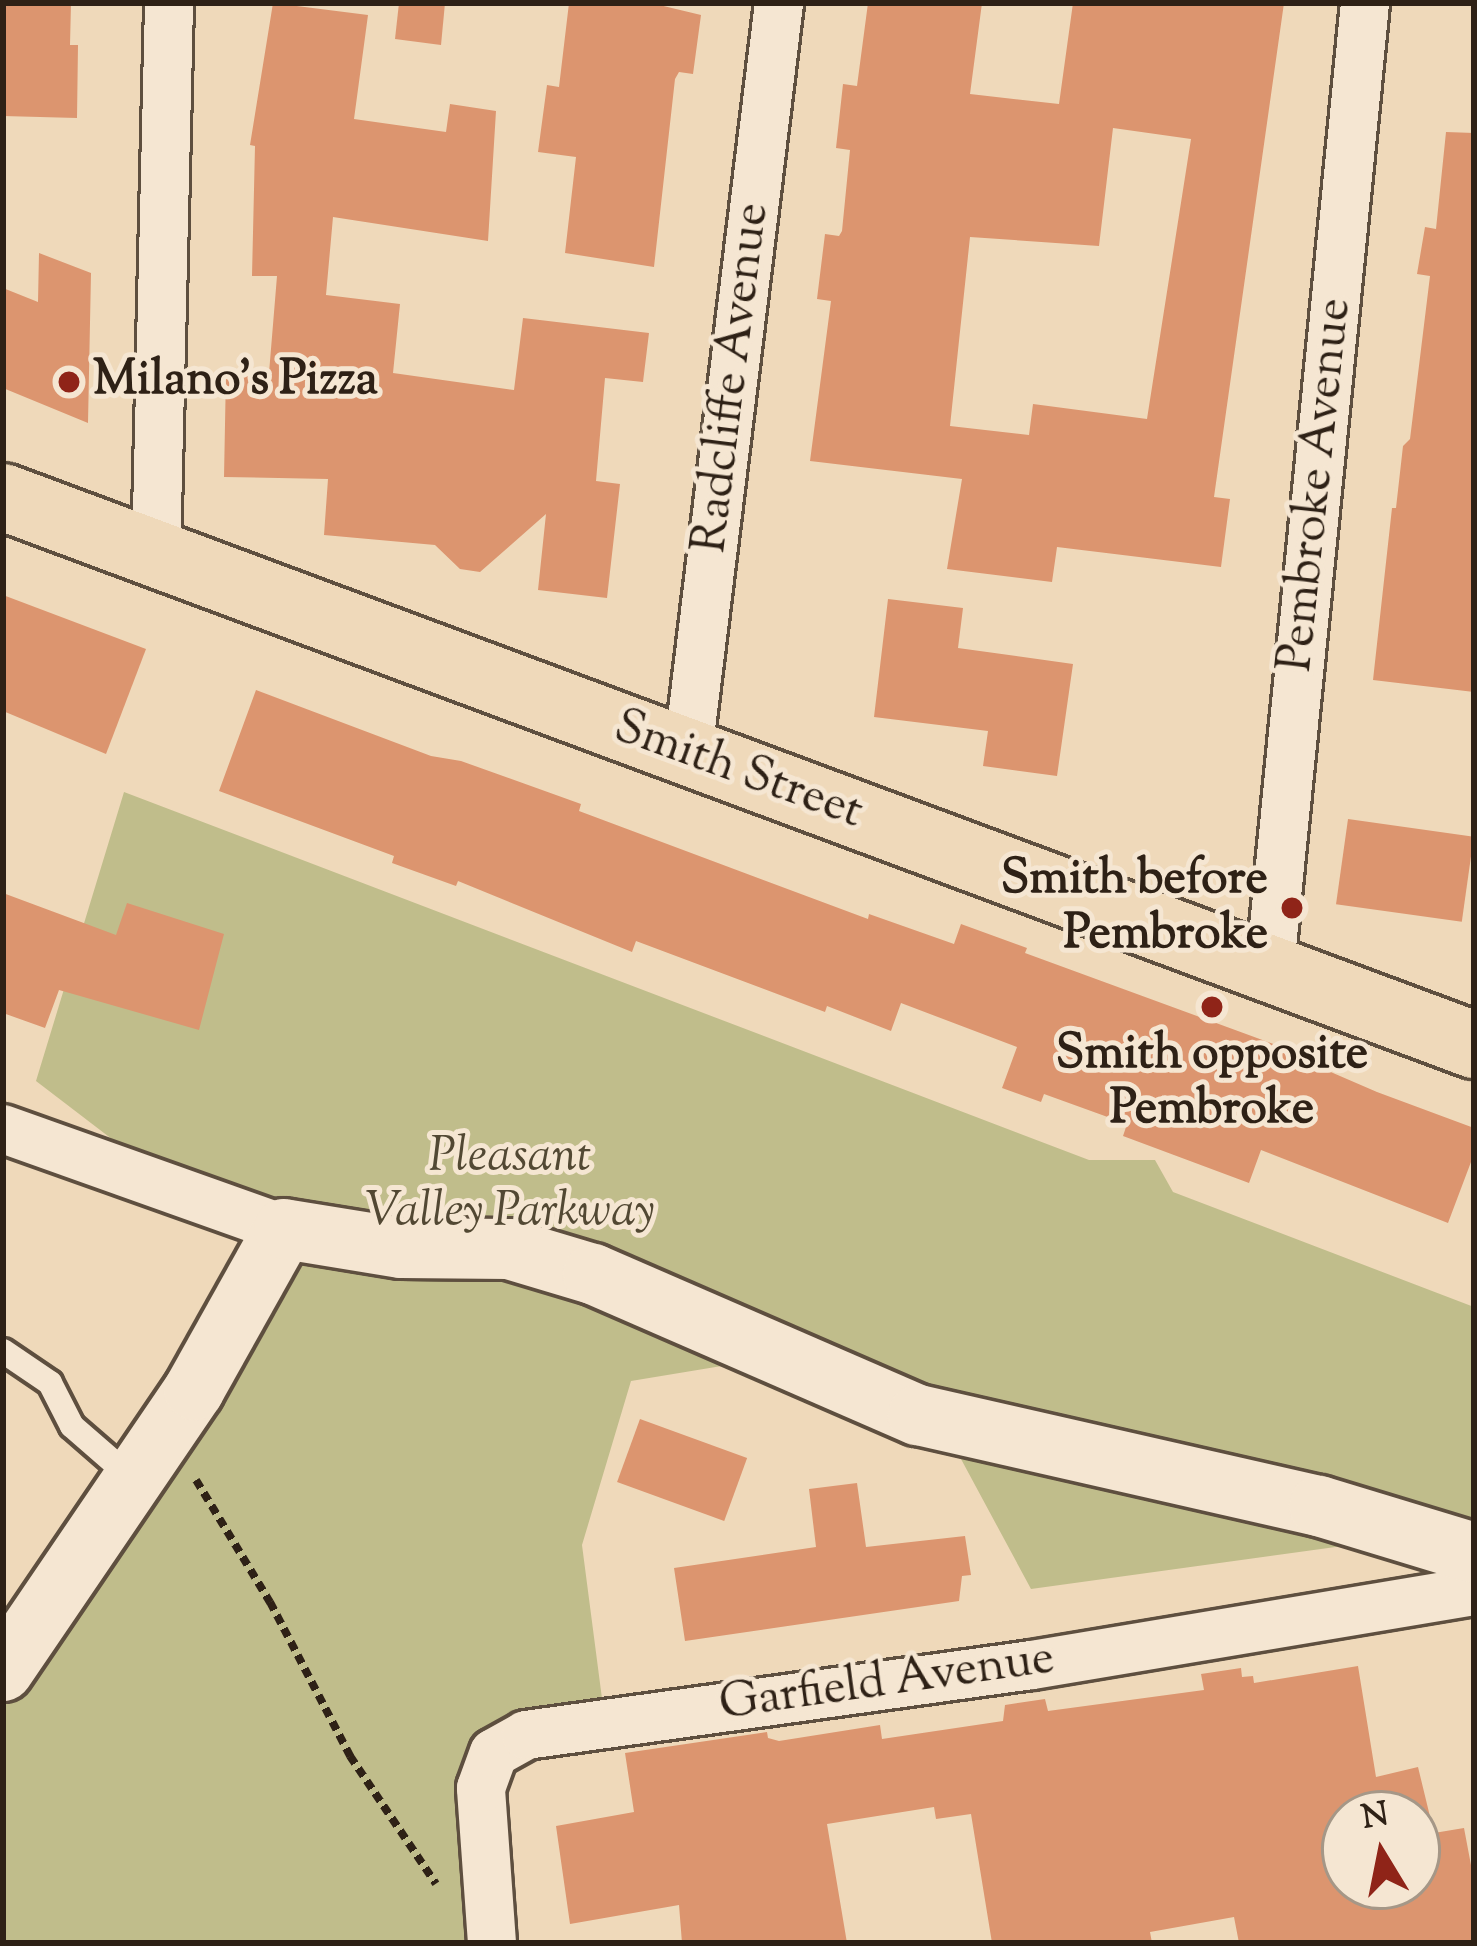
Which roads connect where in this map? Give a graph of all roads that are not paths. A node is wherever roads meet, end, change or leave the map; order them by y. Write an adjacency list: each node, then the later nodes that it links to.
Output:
1 (169, 3): 5 (street)
2 (779, 3): 6 (street, Radcliffe Avenue)
3 (1365, 3): 7 (street, Pembroke Avenue)
4 (3, 497): 5 (main road, Smith Street)
5 (156, 556): 6 (main road, Smith Street)
6 (688, 752): 7 (main road, Smith Street)
7 (1270, 967): 8 (main road, Smith Street)
8 (1474, 1045)
9 (3, 1129): 10 (street)
10 (284, 1229): 12 (street); 13 (street)
11 (3, 1351): 12 (lane)
12 (149, 1458): 15 (street)
13 (1474, 1553)
14 (1474, 1591): 16 (street, Garfield Avenue)
15 (3, 1671)
16 (490, 1931)

